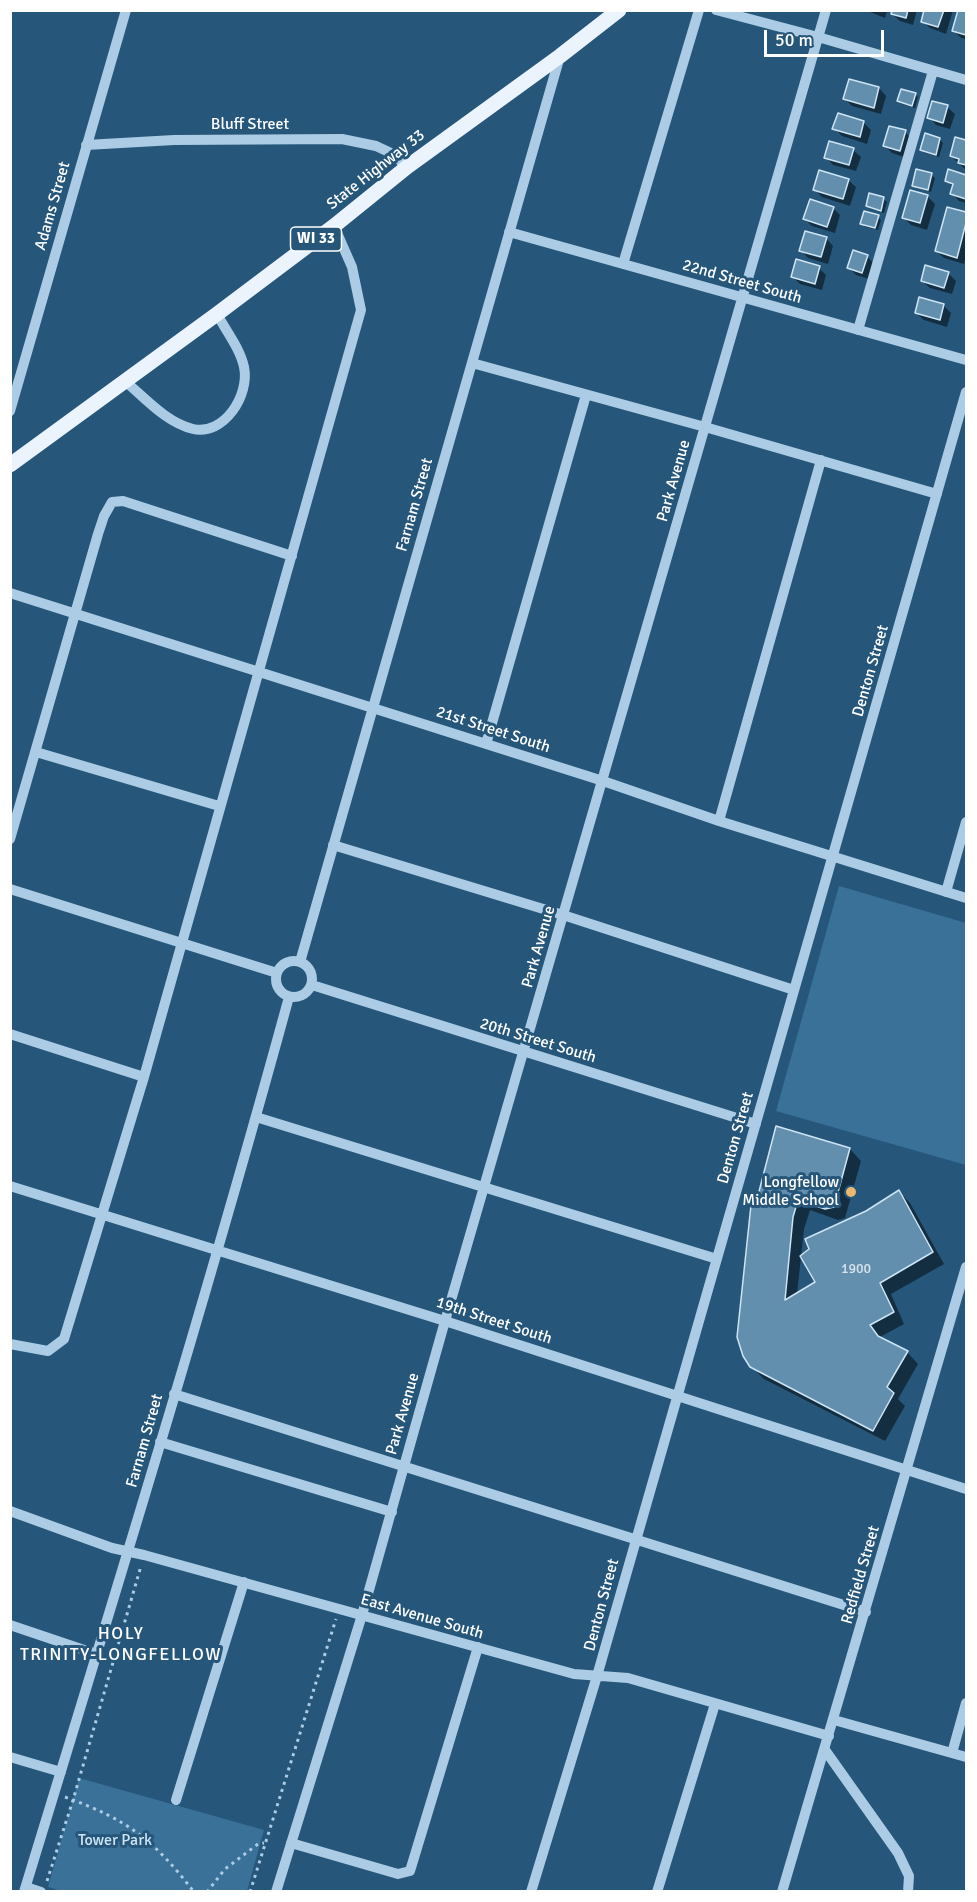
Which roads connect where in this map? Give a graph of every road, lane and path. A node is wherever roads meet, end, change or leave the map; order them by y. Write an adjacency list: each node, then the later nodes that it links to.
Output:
1 (126, 10): 10 (street, Adams Street)
2 (619, 10): 7 (main road, State Highway 33 / WI 33)
3 (699, 10): 14 (street)
4 (716, 10): 6 (street)
5 (826, 10): 6 (street, Park Avenue)
6 (818, 37): 8 (street); 15 (street, Park Avenue)
7 (560, 56): 11 (main road, State Highway 33 / WI 33); 13 (street, Farnam Street)
8 (933, 71): 9 (street); 17 (street)
9 (966, 80)
10 (86, 145): 11 (street, Bluff Street); 23 (street, Adams Street)
11 (407, 167): 12 (main road, State Highway 33 / WI 33)
12 (334, 226): 16 (main road, State Highway 33 / WI 33); 28 (street)
13 (509, 232): 14 (street, 22nd Street South); 19 (street, Farnam Street)
14 (623, 264): 15 (street, 22nd Street South)
15 (742, 298): 17 (street, 22nd Street South); 24 (street, Park Avenue)
16 (217, 314): 20 (main road, State Highway 33 / WI 33); 20 (street)
17 (858, 330): 18 (street, 22nd Street South)
18 (966, 360)
19 (472, 363): 22 (street); 32 (street, Farnam Street)
20 (126, 382): 26 (main road, State Highway 33 / WI 33)
21 (966, 392): 27 (street, Denton Street)
22 (586, 395): 24 (street); 33 (street)
23 (10, 411)
24 (705, 427): 25 (street); 35 (street, Park Avenue)
25 (821, 460): 27 (street); 37 (street)
26 (10, 465)
27 (938, 494): 41 (street, Denton Street)
28 (292, 556): 30 (street); 31 (street)
29 (10, 593): 30 (street, 21st Street South)
30 (76, 614): 31 (street, 21st Street South); 34 (street)
31 (258, 671): 32 (street, 21st Street South); 36 (street)
32 (373, 708): 33 (street, 21st Street South); 40 (street, Farnam Street)
33 (486, 744): 35 (street, 21st Street South)
34 (36, 752): 36 (street); 39 (street)
35 (603, 781): 37 (street, 21st Street South); 45 (street, Park Avenue)
36 (219, 806): 46 (street)
37 (719, 821): 41 (street, 21st Street South)
38 (966, 822): 43 (street)
39 (10, 839)
40 (333, 845): 45 (street); 47 (street, Farnam Street)
41 (833, 857): 43 (street, 21st Street South); 50 (street, Denton Street)
42 (10, 889): 46 (street)
43 (946, 892): 44 (street, 21st Street South)
44 (966, 898)
45 (564, 915): 50 (street); 53 (street, Park Avenue)
46 (181, 943): 48 (street); 54 (street)
47 (300, 962): 48 (street); 49 (street)
48 (277, 973): 51 (street)
49 (312, 985): 51 (street); 53 (street, 20th Street South)
50 (794, 990): 56 (street, Denton Street)
51 (289, 997): 55 (street, Farnam Street)
52 (10, 1034): 54 (street)
53 (524, 1053): 56 (street, 20th Street South); 58 (street, Park Avenue)
54 (144, 1077): 59 (street)
55 (256, 1117): 58 (street); 60 (street, Farnam Street)
56 (756, 1124): 61 (street, Denton Street)
57 (10, 1186): 59 (street, 19th Street South)
58 (485, 1188): 61 (street); 63 (street, Park Avenue)
59 (103, 1215): 60 (street, 19th Street South); 64 (street)
60 (216, 1250): 63 (street, 19th Street South); 65 (street, Farnam Street)
61 (717, 1259): 66 (street, Denton Street)
62 (966, 1267): 69 (street, Redfield Street)
63 (445, 1322): 66 (street, 19th Street South); 68 (street, Park Avenue)
64 (10, 1344)
65 (174, 1394): 67 (street, Farnam Street); 68 (street)
66 (677, 1396): 69 (street, 19th Street South); 73 (street, Denton Street)
67 (160, 1442): 72 (street); 74 (street, Farnam Street)
68 (405, 1465): 72 (street, Park Avenue); 73 (street)
69 (908, 1470): 70 (street, 19th Street South); 78 (street, Redfield Street)
70 (966, 1489)
71 (10, 1511): 74 (street, East Avenue South)
72 (392, 1512): 79 (street, Park Avenue)
73 (635, 1540): 78 (street); 83 (street, Denton Street)
74 (128, 1552): 75 (street, East Avenue South); 82 (street, Farnam Street)
75 (144, 1555): 76 (street, East Avenue South); 94 (path)
76 (243, 1582): 77 (street, East Avenue South); 95 (street)
77 (339, 1609): 79 (street, East Avenue South); 96 (path)
78 (866, 1612): 86 (street, Redfield Street)
79 (362, 1615): 81 (street, East Avenue South); 97 (street, Park Avenue)
80 (10, 1625): 82 (street)
81 (477, 1647): 83 (street, East Avenue South); 97 (street)
82 (96, 1654): 92 (street, Farnam Street)
83 (597, 1676): 85 (street, East Avenue South); 105 (street, Denton Street)
84 (966, 1703): 89 (street)
85 (715, 1704): 87 (street, East Avenue South); 106 (street)
86 (834, 1720): 87 (street, Redfield Street); 89 (street)
87 (830, 1736): 88 (street, Redfield Street)
88 (825, 1750): 107 (street, Redfield Street); 108 (street)
89 (952, 1753): 91 (street)
90 (10, 1757): 92 (street)
91 (966, 1757)
92 (61, 1772): 99 (street, Farnam Street)
93 (63, 1796): 94 (path)
94 (73, 1800): 98 (path); 101 (path)
95 (176, 1800)
96 (265, 1843): 102 (path); 103 (path)
97 (291, 1843): 104 (street, Park Avenue)
98 (47, 1881)
99 (25, 1889): 100 (street)
100 (41, 1892)
101 (194, 1892)
102 (207, 1892)
103 (250, 1892)
104 (276, 1892)
105 (531, 1892)
106 (657, 1892)
107 (782, 1892)
108 (908, 1892)

